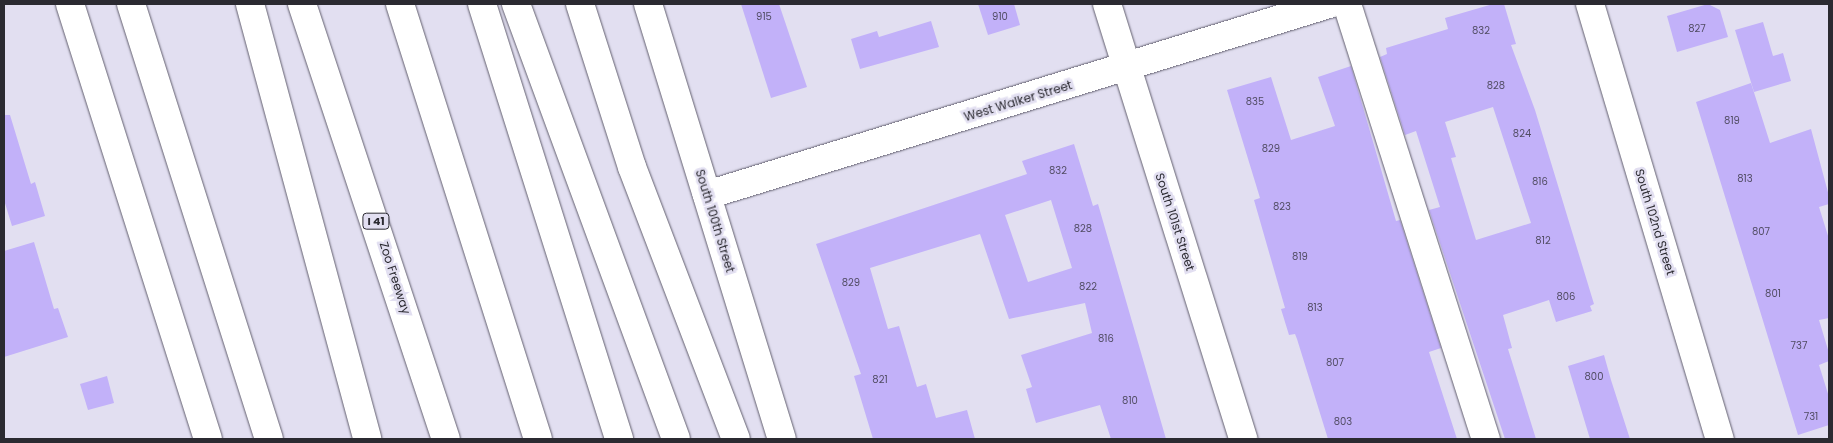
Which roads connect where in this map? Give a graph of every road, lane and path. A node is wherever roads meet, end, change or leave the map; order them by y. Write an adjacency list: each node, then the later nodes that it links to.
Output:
1 (70, 4): 16 (main road)
2 (131, 4): 17 (main road)
3 (250, 4): 18 (main road)
4 (302, 4): 19 (main road, Zoo Freeway / I 41)
5 (400, 4): 20 (main road)
6 (482, 4): 21 (main road)
7 (516, 4): 22 (main road)
8 (580, 4): 23 (main road)
9 (648, 4): 15 (main road, South 100th Street)
10 (1107, 4): 14 (main road, South 101st Street)
11 (1329, 4): 14 (main road, West Walker Street)
12 (1347, 4): 26 (main road)
13 (1590, 4): 27 (main road, South 102nd Street)
14 (1126, 68): 15 (main road, West Walker Street); 25 (main road, South 101st Street)
15 (707, 195): 24 (main road, South 100th Street)
16 (208, 439)
17 (269, 439)
18 (366, 439)
19 (446, 439)
20 (538, 439)
21 (619, 439)
22 (676, 439)
23 (736, 439)
24 (782, 439)
25 (1243, 439)
26 (1486, 439)
27 (1720, 439)

